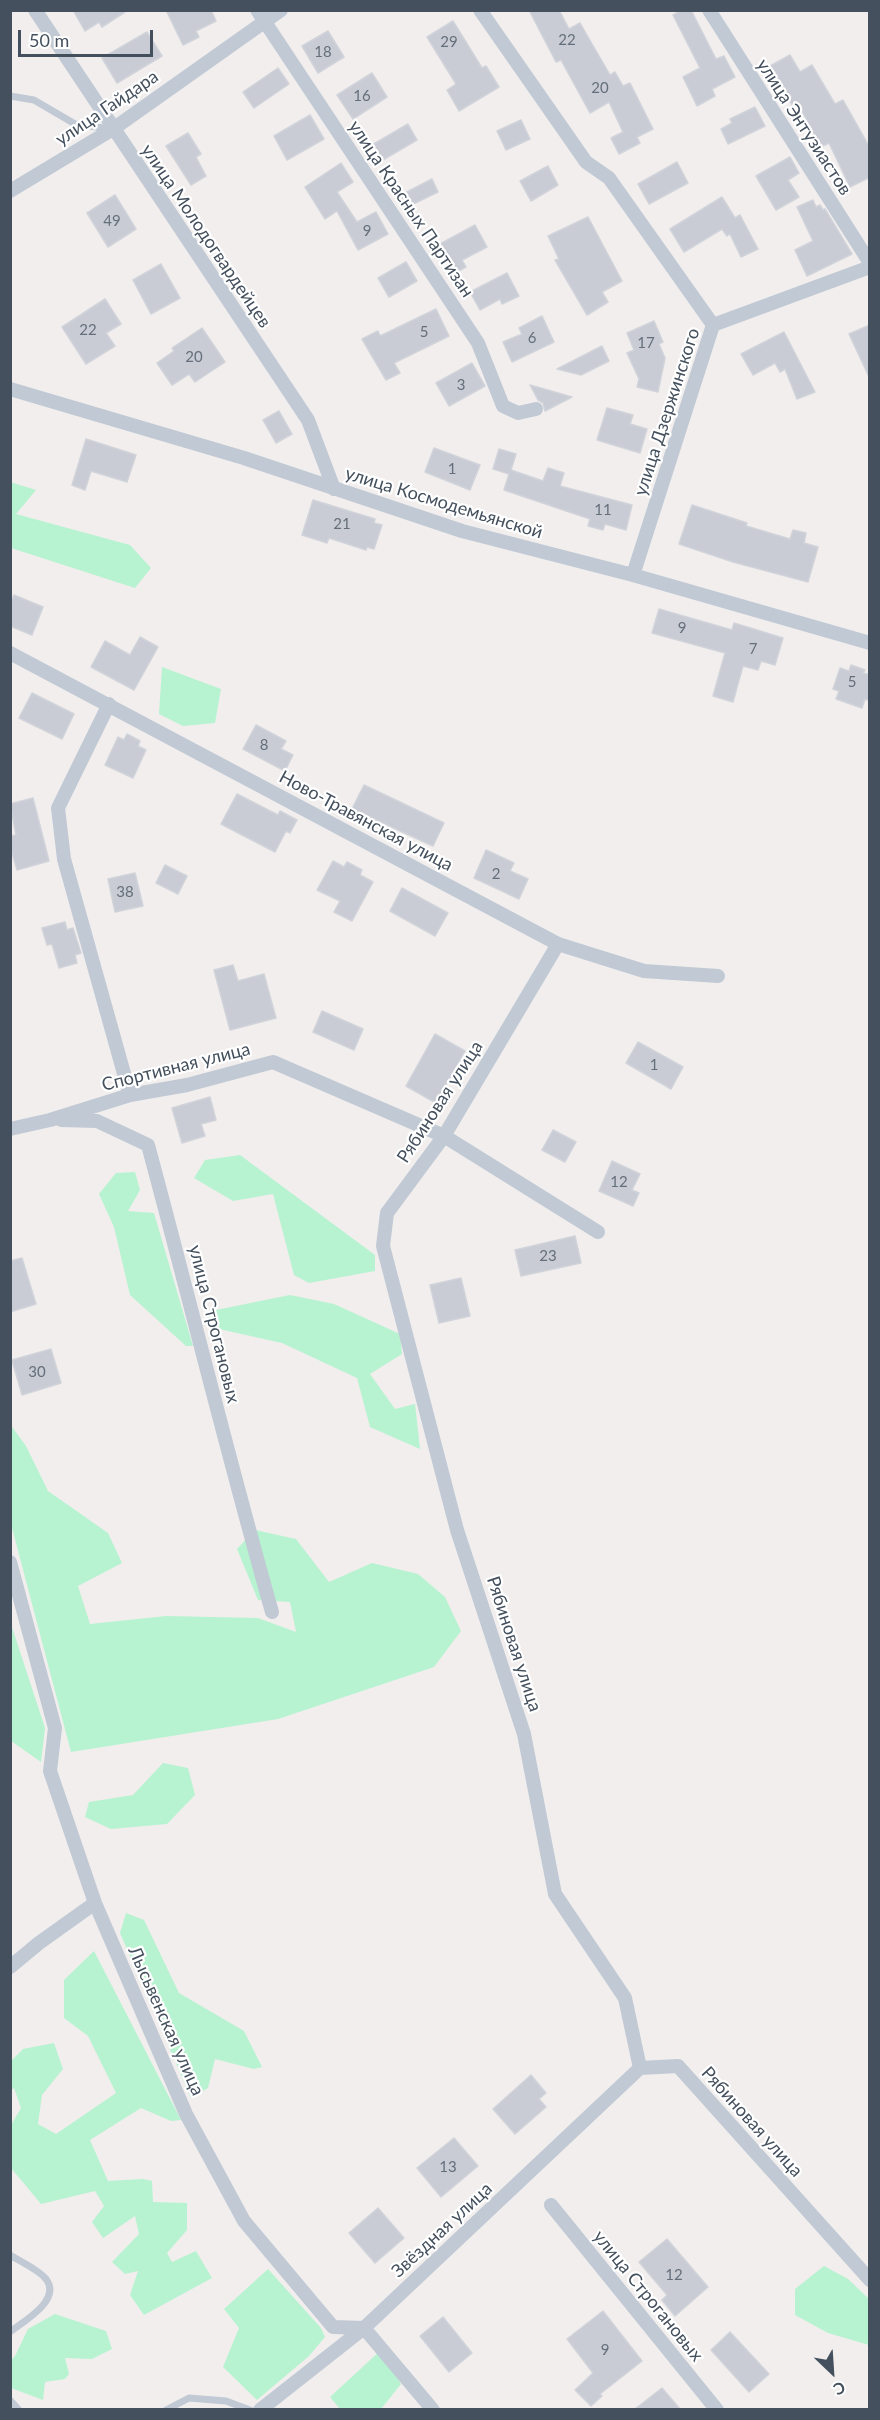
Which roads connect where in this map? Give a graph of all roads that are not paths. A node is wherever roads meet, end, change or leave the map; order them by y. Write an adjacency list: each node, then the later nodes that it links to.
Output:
1 (35, 10): 7 (street, улица Молодогвардейцев)
2 (281, 10): 5 (street, улица Гайдара)
3 (480, 10): 10 (street, улица Дзержинского)
4 (709, 10): 9 (street, улица Энтузиастов)
5 (260, 16): 7 (street, улица Гайдара); 12 (street, улица Красных Партизан)
6 (10, 96): 7 (lane)
7 (112, 129): 8 (street, улица Гайдара); 13 (street, улица Молодогвардейцев)
8 (10, 191)
9 (870, 265): 10 (street)
10 (713, 325): 14 (street, улица Дзержинского)
11 (10, 389): 13 (street, улица Космодемьянской)
12 (536, 409)
13 (334, 489): 14 (street, улица Космодемьянской)
14 (633, 575): 15 (street, улица Космодемьянской)
15 (870, 643)
16 (10, 652): 17 (street, Ново-Травянская улица)
17 (109, 704): 18 (street, Ново-Травянская улица); 20 (street)
18 (558, 944): 19 (street, Ново-Травянская улица); 23 (street, Рябиновая улица)
19 (718, 976)
20 (129, 1095): 21 (street, Спортивная улица); 23 (street, Спортивная улица)
21 (50, 1120): 22 (street, Спортивная улица); 26 (street, улица Строгановых)
22 (10, 1129)
23 (444, 1136): 24 (street, Спортивная улица); 29 (street, Рябиновая улица)
24 (598, 1232)
25 (10, 1562): 27 (street, Лысьвенская улица)
26 (272, 1612)
27 (95, 1903): 28 (street); 33 (street, Лысьвенская улица)
28 (10, 1967)
29 (640, 2068): 32 (street, Рябиновая улица); 33 (street, Звёздная улица)
30 (551, 2205): 41 (street, улица Строгановых)
31 (10, 2255): 34 (lane)
32 (870, 2280)
33 (364, 2328): 39 (street, Звёздная улица); 40 (street)
34 (10, 2332)
35 (10, 2400): 36 (lane)
36 (18, 2409)
37 (166, 2409): 38 (lane)
38 (250, 2409)
39 (260, 2409)
40 (434, 2409)
41 (717, 2409)

